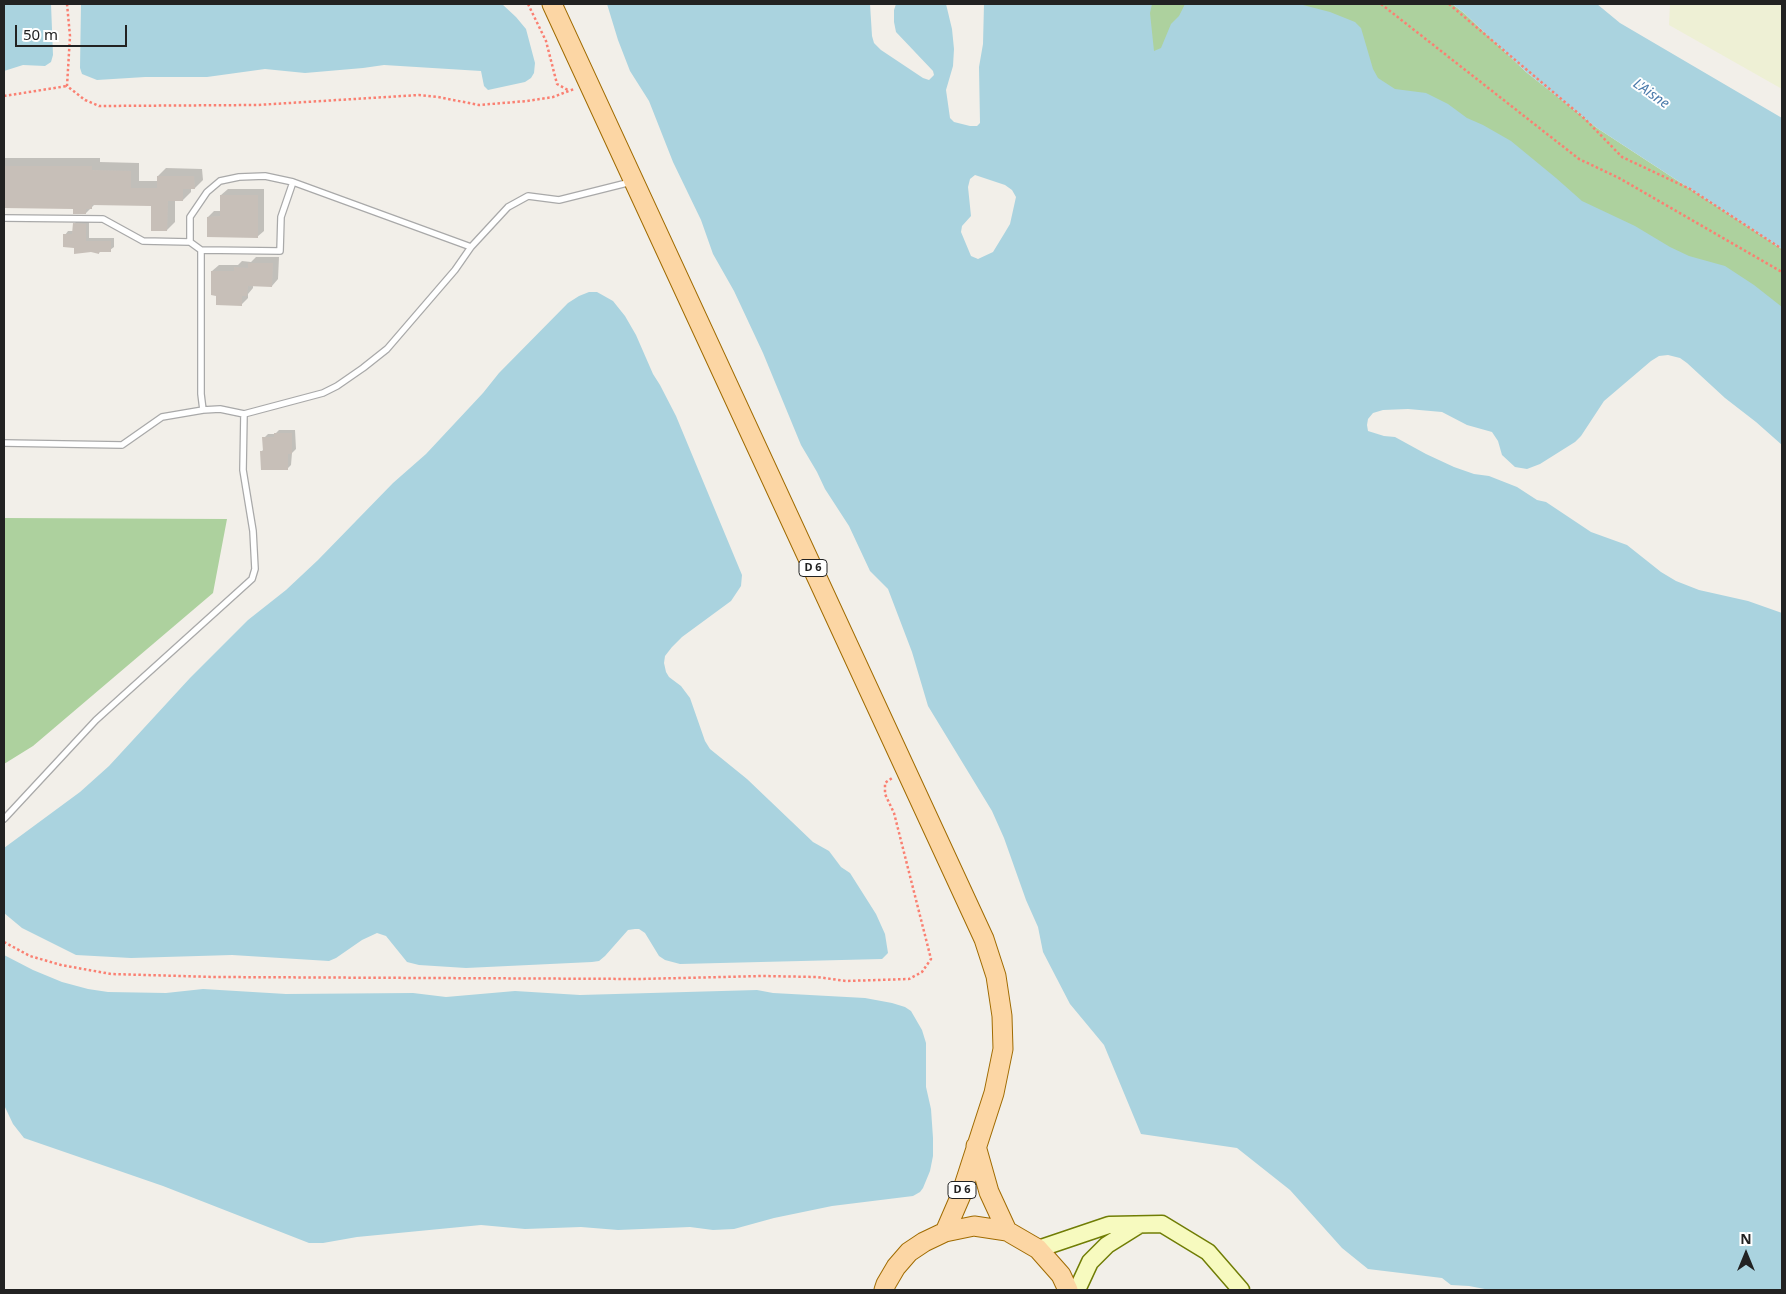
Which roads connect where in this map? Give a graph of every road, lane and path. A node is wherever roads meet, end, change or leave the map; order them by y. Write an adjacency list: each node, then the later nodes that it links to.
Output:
1 (67, 4): 6 (path)
2 (528, 4): 6 (path)
3 (552, 4): 9 (main road, D 6)
4 (1381, 4): 15 (path)
5 (1449, 4): 13 (path)
6 (68, 86): 7 (path)
7 (4, 96)
8 (294, 182): 11 (lane); 12 (lane); 14 (lane)
9 (634, 182): 12 (lane); 19 (main road, D 6)
10 (4, 218): 11 (lane)
11 (190, 242): 14 (lane)
12 (471, 247): 17 (lane)
13 (1782, 249)
14 (201, 250): 16 (lane)
15 (1782, 272)
16 (203, 410): 17 (lane); 18 (lane)
17 (244, 414): 20 (lane)
18 (4, 443)
19 (908, 773): 21 (path); 22 (main road, D 6)
20 (4, 819)
21 (4, 942)
22 (976, 1146): 24 (main road, D 6); 25 (main road, D 6)
23 (1141, 1224): 26 (main road); 29 (main road); 30 (main road)
24 (1007, 1231): 25 (main road); 26 (main road)
25 (945, 1232): 27 (main road)
26 (1038, 1249): 28 (main road)
27 (882, 1288)
28 (1068, 1290)
29 (1077, 1290)
30 (1241, 1290)

